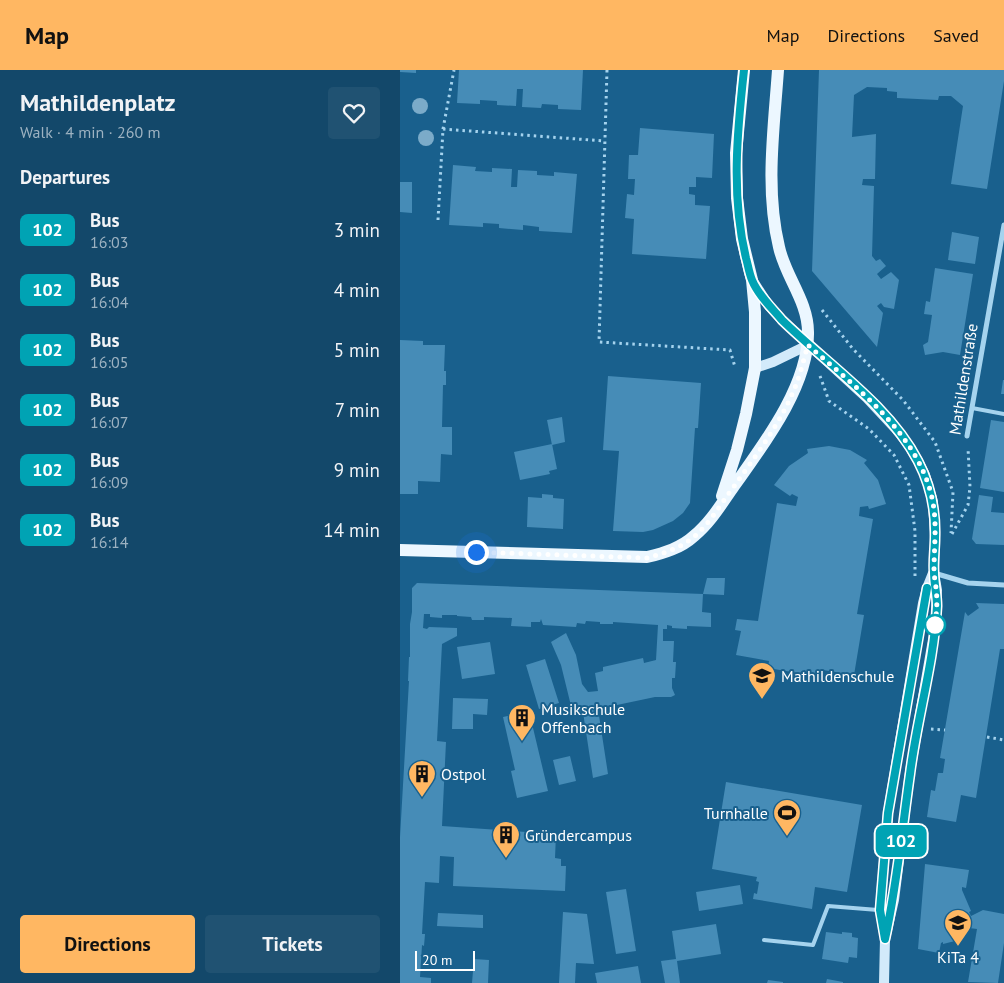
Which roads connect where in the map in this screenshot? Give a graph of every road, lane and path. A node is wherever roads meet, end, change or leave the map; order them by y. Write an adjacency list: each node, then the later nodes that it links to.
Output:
1 (454, 70): 5 (path)
2 (606, 70): 6 (path)
3 (744, 70): 9 (main road)
4 (778, 70): 11 (main road)
5 (442, 129): 6 (path); 7 (path)
6 (604, 141): 12 (path)
7 (438, 220)
8 (1004, 225): 14 (street, Mathildenstraße)
9 (752, 280): 11 (main road); 13 (main road)
10 (818, 303): 16 (path, Mathildenstraße)
11 (808, 345): 13 (main road); 17 (main road); 19 (main road); 20 (path)
12 (735, 366)
13 (755, 368): 17 (main road)
14 (972, 408): 15 (lane); 16 (street, Mathildenstraße)
15 (1004, 414)
16 (967, 436)
17 (718, 508): 18 (main road)
18 (400, 550)
19 (934, 573): 21 (street); 26 (main road); 27 (main road)
20 (915, 583)
21 (1004, 585)
22 (928, 728): 23 (path)
23 (945, 730)
24 (987, 737): 25 (path)
25 (1004, 740)
26 (880, 910): 27 (main road); 28 (lane)
27 (885, 939): 29 (main road)
28 (764, 940)
29 (884, 983)

